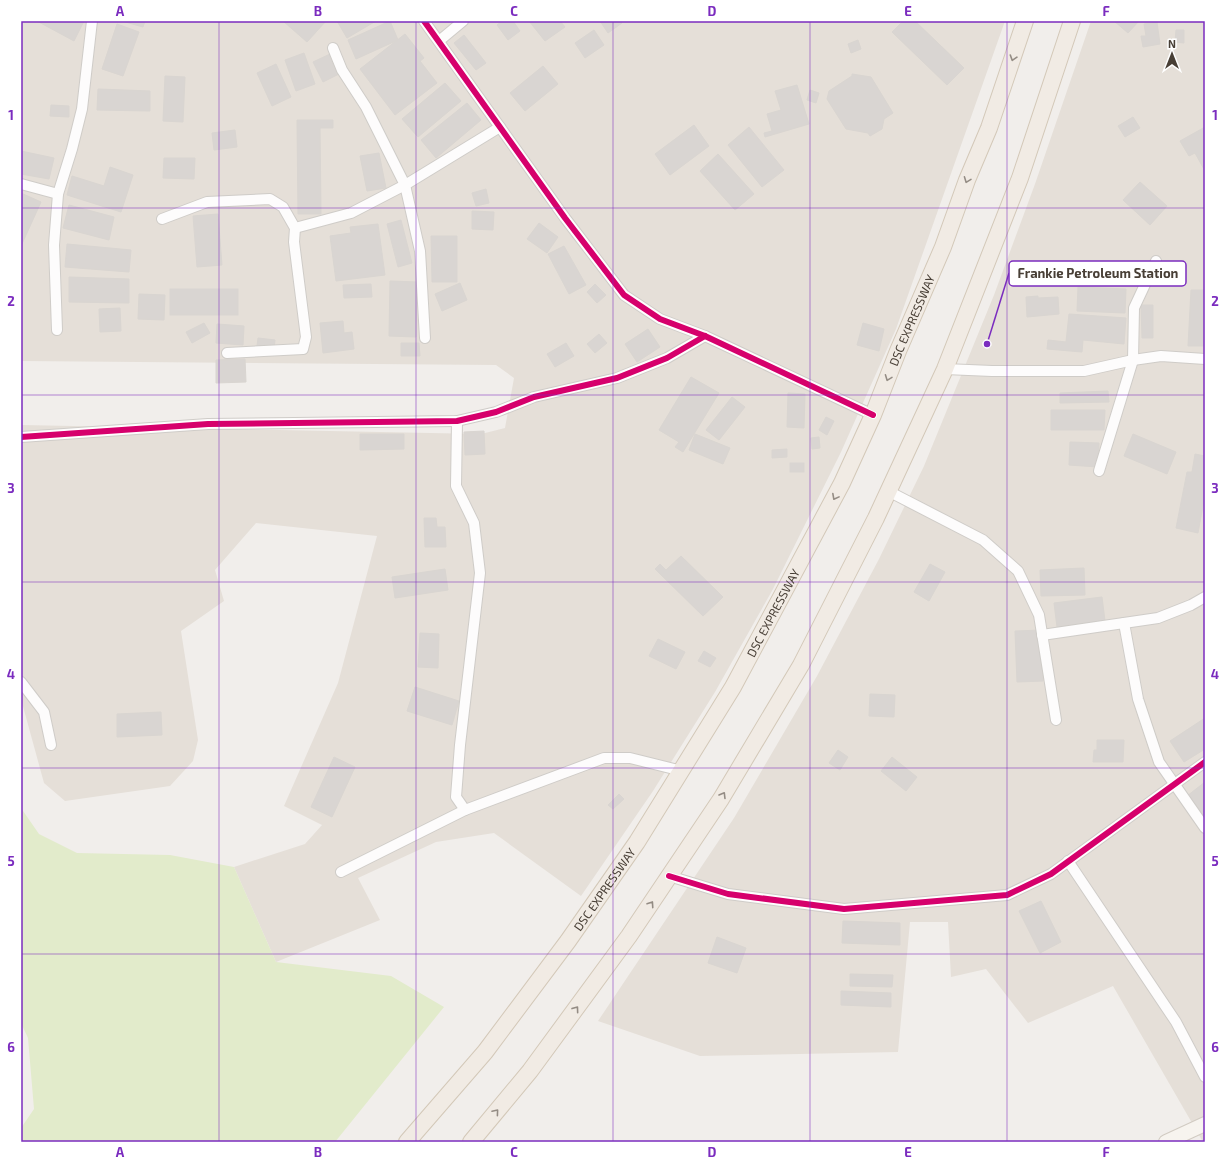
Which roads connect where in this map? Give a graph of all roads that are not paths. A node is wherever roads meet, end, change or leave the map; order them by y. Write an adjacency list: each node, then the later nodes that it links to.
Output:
1 (92, 21): 11 (street)
2 (424, 21): 6 (street)
3 (463, 21): 6 (street)
4 (1025, 21): 22 (main road, DSC EXPRESSWAY, one-way to 22)
5 (1072, 21): 21 (main road)
6 (439, 41): 8 (street)
7 (333, 48): 10 (street)
8 (500, 127): 10 (street); 16 (street)
9 (21, 184): 11 (street)
10 (405, 185): 13 (street); 17 (street)
11 (58, 194): 15 (street)
12 (162, 218): 13 (street)
13 (295, 228): 18 (street)
14 (1156, 261): 20 (street)
15 (58, 330)
16 (705, 336): 22 (street); 23 (street)
17 (425, 338)
18 (228, 352)
19 (1205, 359): 20 (street)
20 (1133, 360): 21 (street); 25 (street)
21 (945, 369): 26 (main road)
22 (873, 415): 34 (main road, DSC EXPRESSWAY, one-way to 34)
23 (457, 421): 24 (street); 36 (street)
24 (21, 437)
25 (1099, 471)
26 (888, 491): 29 (street); 40 (main road, one-way to 26)
27 (1205, 597): 28 (street)
28 (1124, 623): 29 (street); 35 (street)
29 (1042, 635): 31 (street)
30 (21, 682): 32 (street)
31 (1056, 720)
32 (51, 745)
33 (1205, 762): 35 (street)
34 (682, 771): 36 (street); 43 (main road, DSC EXPRESSWAY)
35 (1174, 785): 37 (street); 38 (street)
36 (465, 810): 39 (street)
37 (1205, 828)
38 (1068, 861): 40 (street); 41 (street)
39 (342, 872)
40 (669, 876): 44 (main road, one-way to 40)
41 (1205, 1077)
42 (1205, 1124): 45 (street)
43 (407, 1142)
44 (471, 1142)
45 (1166, 1142)

